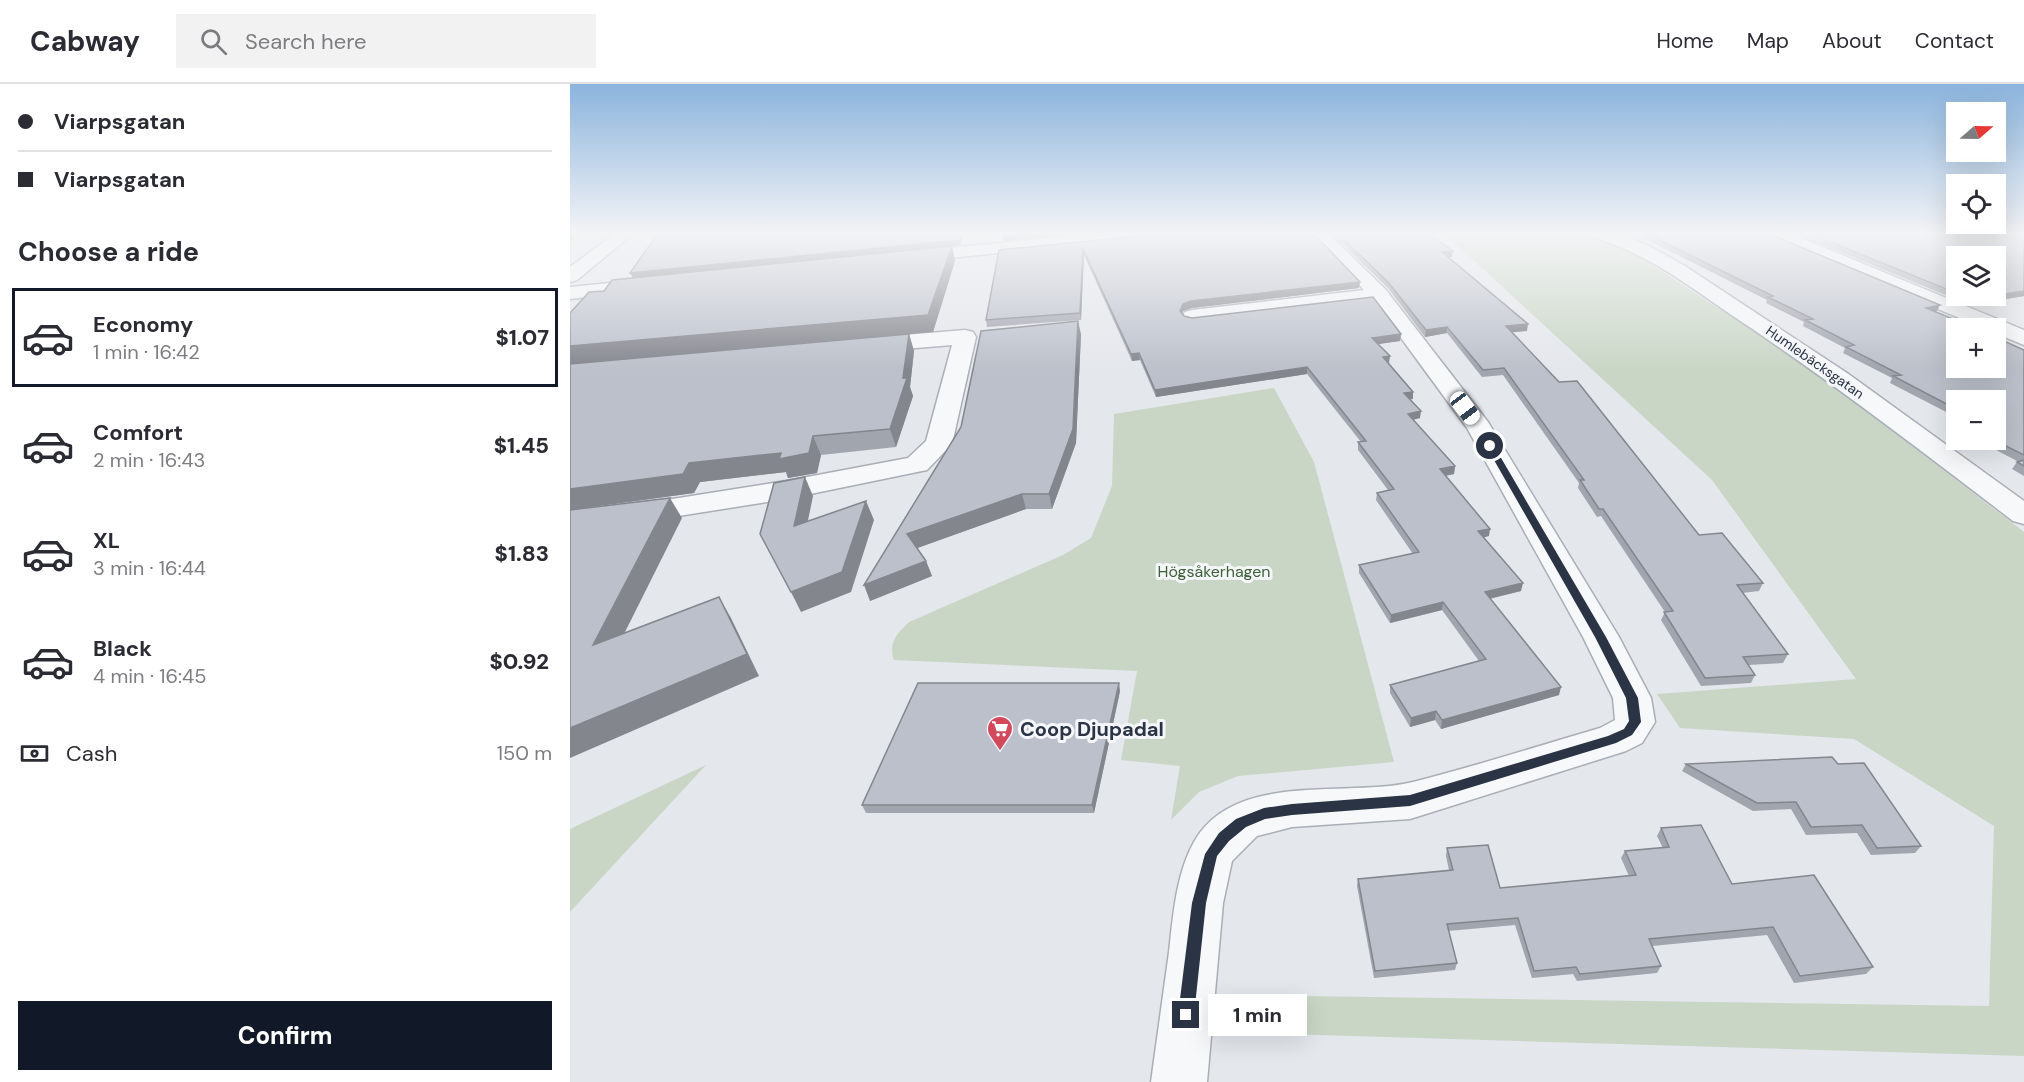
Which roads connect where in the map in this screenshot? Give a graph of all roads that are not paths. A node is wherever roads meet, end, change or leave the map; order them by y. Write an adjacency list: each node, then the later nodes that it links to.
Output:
1 (1364, 279): 6 (street)
2 (1690, 279): 10 (street, Humlebäcksgatan)
3 (1883, 279): 8 (street)
4 (673, 282): 5 (street)
5 (570, 293)
6 (1379, 294): 7 (street); 12 (street)
7 (1192, 316)
8 (2024, 338)
9 (842, 348): 11 (street)
10 (2024, 515)
11 (570, 521)
12 (1179, 1082)

